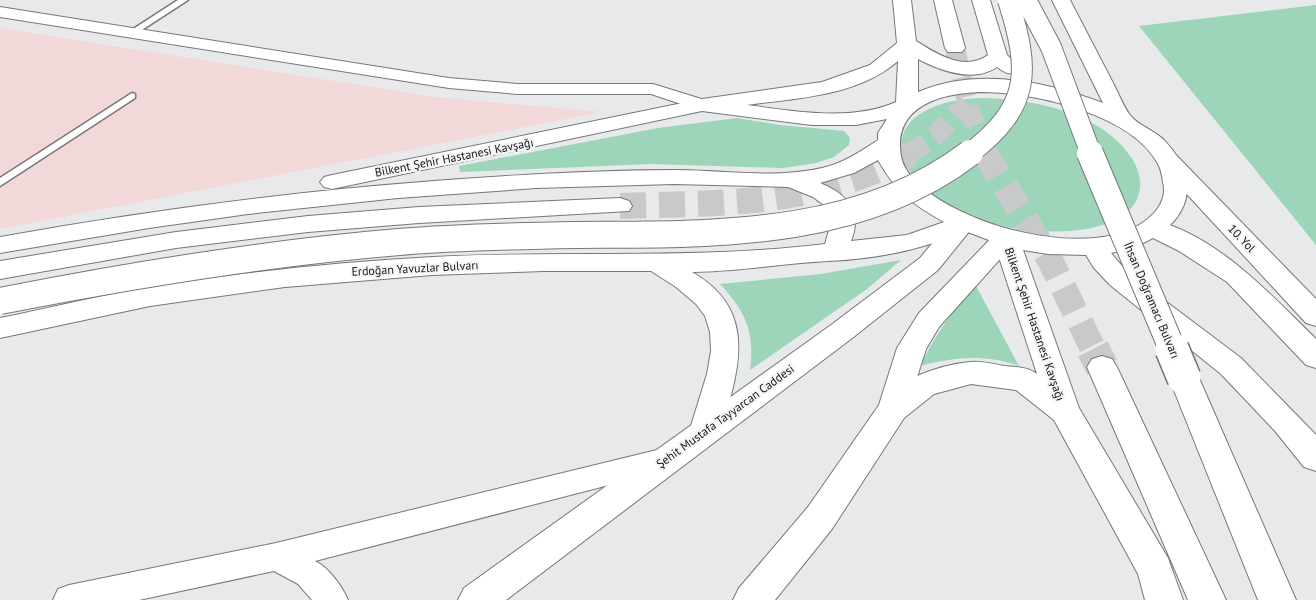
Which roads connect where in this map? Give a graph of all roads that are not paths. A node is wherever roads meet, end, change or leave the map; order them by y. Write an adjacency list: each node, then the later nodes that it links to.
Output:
1 (184, 0): 9 (lane)
2 (902, 0): 10 (main road)
3 (943, 0): 11 (main road)
4 (981, 0): 12 (main road)
5 (1008, 0): 32 (main road, bridge)
6 (1026, 0): 49 (main road, İhsan Doğramacı Bulvarı, bridge)
7 (1061, 0): 17 (main road)
8 (0, 12): 9 (street)
9 (131, 33): 15 (street)
10 (907, 44): 12 (main road); 15 (main road, Bilkent Şehir Hastanesi Kavşağı); 16 (main road)
11 (955, 48)
12 (998, 57): 13 (main road)
13 (1053, 93): 16 (main road, Bilkent Şehir Hastanesi Kavşağı); 17 (main road, Bilkent Şehir Hastanesi Kavşağı)
14 (132, 96): 21 (lane)
15 (702, 105): 16 (main road, Bilkent Şehir Hastanesi Kavşağı); 23 (main road, Bilkent Şehir Hastanesi Kavşağı)
16 (906, 107): 18 (main road, Bilkent Şehir Hastanesi Kavşağı)
17 (1121, 119): 19 (main road, Bilkent Şehir Hastanesi Kavşağı)
18 (887, 144): 20 (main road); 24 (main road, Bilkent Şehir Hastanesi Kavşağı)
19 (1168, 160): 25 (main road, Bilkent Şehir Hastanesi Kavşağı); 33 (main road, 10. Yol)
20 (793, 180): 23 (main road); 29 (main road)
21 (0, 183)
22 (620, 206): 31 (main road)
23 (208, 210): 27 (main road)
24 (963, 223): 26 (main road, Bilkent Şehir Hastanesi Kavşağı); 29 (main road, Erdoğan Yavuzlar Bulvarı); 39 (main road, Şehit Mustafa Tayyarcan Caddesi)
25 (1154, 228): 28 (main road, Bilkent Şehir Hastanesi Kavşağı); 35 (main road)
26 (1006, 238): 28 (main road, Bilkent Şehir Hastanesi Kavşağı); 37 (main road); 38 (main road, Bilkent Şehir Hastanesi Kavşağı)
27 (0, 246)
28 (1094, 246): 40 (main road)
29 (834, 253): 30 (main road, Erdoğan Yavuzlar Bulvarı)
30 (656, 262): 34 (main road, Erdoğan Yavuzlar Bulvarı); 39 (main road)
31 (0, 270)
32 (0, 301)
33 (1316, 316)
34 (0, 328)
35 (1316, 357)
36 (1102, 366): 48 (main road)
37 (892, 409): 38 (main road); 46 (main road)
38 (1065, 411): 47 (main road)
39 (706, 429): 41 (main road, Şehit Mustafa Tayyarcan Caddesi)
40 (1316, 458)
41 (663, 461): 42 (street); 45 (main road, Şehit Mustafa Tayyarcan Caddesi)
42 (276, 557): 43 (street); 44 (street)
43 (69, 600)
44 (332, 600)
45 (477, 600)
46 (752, 600)
47 (1164, 600)
48 (1208, 600)
49 (1278, 600)

